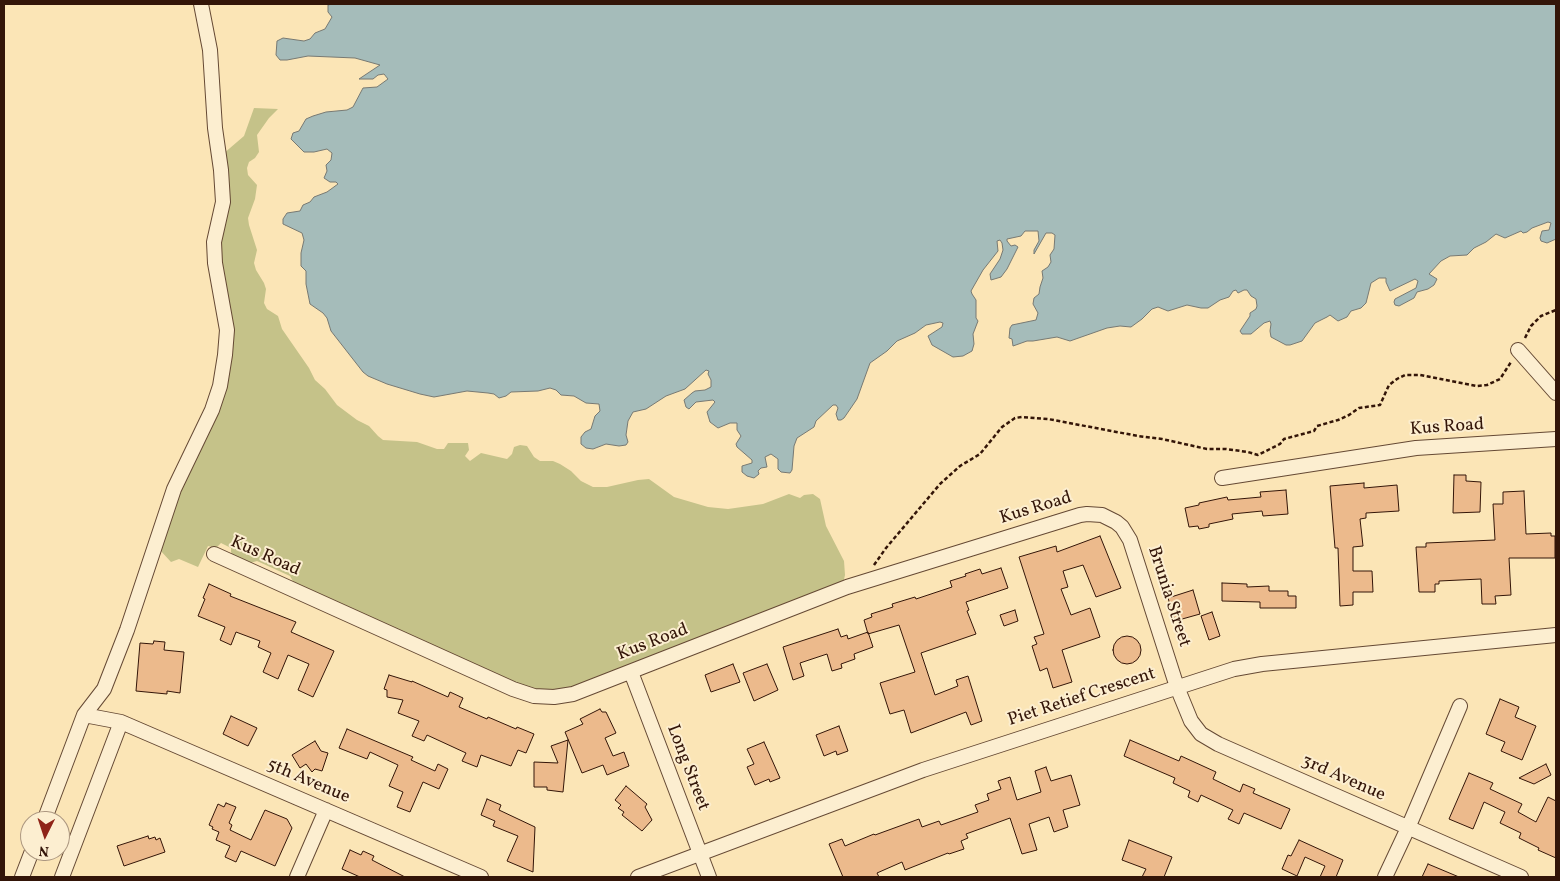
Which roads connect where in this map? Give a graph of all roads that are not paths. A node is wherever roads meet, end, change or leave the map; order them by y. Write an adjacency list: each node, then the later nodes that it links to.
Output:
1 (201, 4): 12 (street)
2 (1518, 350): 3 (street)
3 (1556, 393)
4 (1556, 439): 5 (street, Kus Road)
5 (1222, 478)
6 (1116, 522): 9 (street, Kus Road); 10 (street, Brunia Street)
7 (214, 554): 9 (street, Kus Road)
8 (1556, 635): 10 (street, Piet Retief Crescent)
9 (631, 672): 17 (street, Long Street)
10 (1177, 687): 16 (street, 3rd Avenue); 17 (street, Piet Retief Crescent)
11 (1460, 706): 16 (street)
12 (84, 714): 13 (street, 5th Avenue); 15 (street)
13 (121, 722): 14 (street, 5th Avenue); 20 (street)
14 (326, 810): 21 (street); 22 (street, 5th Avenue)
15 (48, 811)
16 (1408, 828): 25 (street); 26 (street, 3rd Avenue)
17 (700, 854): 23 (street, Piet Retief Crescent); 24 (street, Long Street)
18 (28, 861): 19 (street)
19 (22, 877)
20 (62, 877)
21 (297, 877)
22 (481, 877)
23 (638, 877)
24 (709, 877)
25 (1385, 877)
26 (1521, 877)

